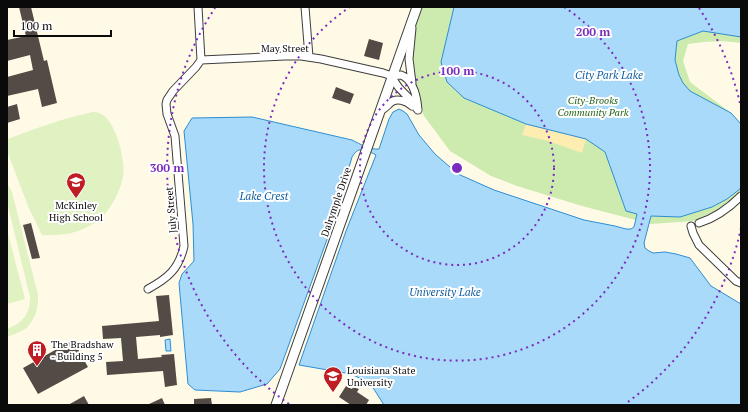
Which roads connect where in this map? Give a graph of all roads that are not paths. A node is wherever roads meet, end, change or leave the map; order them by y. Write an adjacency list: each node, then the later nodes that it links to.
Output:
1 (198, 7): 6 (street)
2 (304, 7): 5 (street)
3 (417, 7): 4 (street, Dalrymple Drive)
4 (412, 21): 7 (street, Dalrymple Drive); 8 (street)
5 (309, 57): 6 (street, May Street); 7 (street, May Street)
6 (201, 60): 15 (street, July Street)
7 (392, 76): 8 (street, May Street); 9 (street); 10 (street, Dalrymple Drive)
8 (414, 89): 9 (street)
9 (414, 107): 10 (street)
10 (380, 111): 16 (street, Dalrymple Drive)
11 (741, 196): 12 (street)
12 (699, 223)
13 (692, 226): 14 (street)
14 (741, 283)
15 (148, 289)
16 (276, 405)

